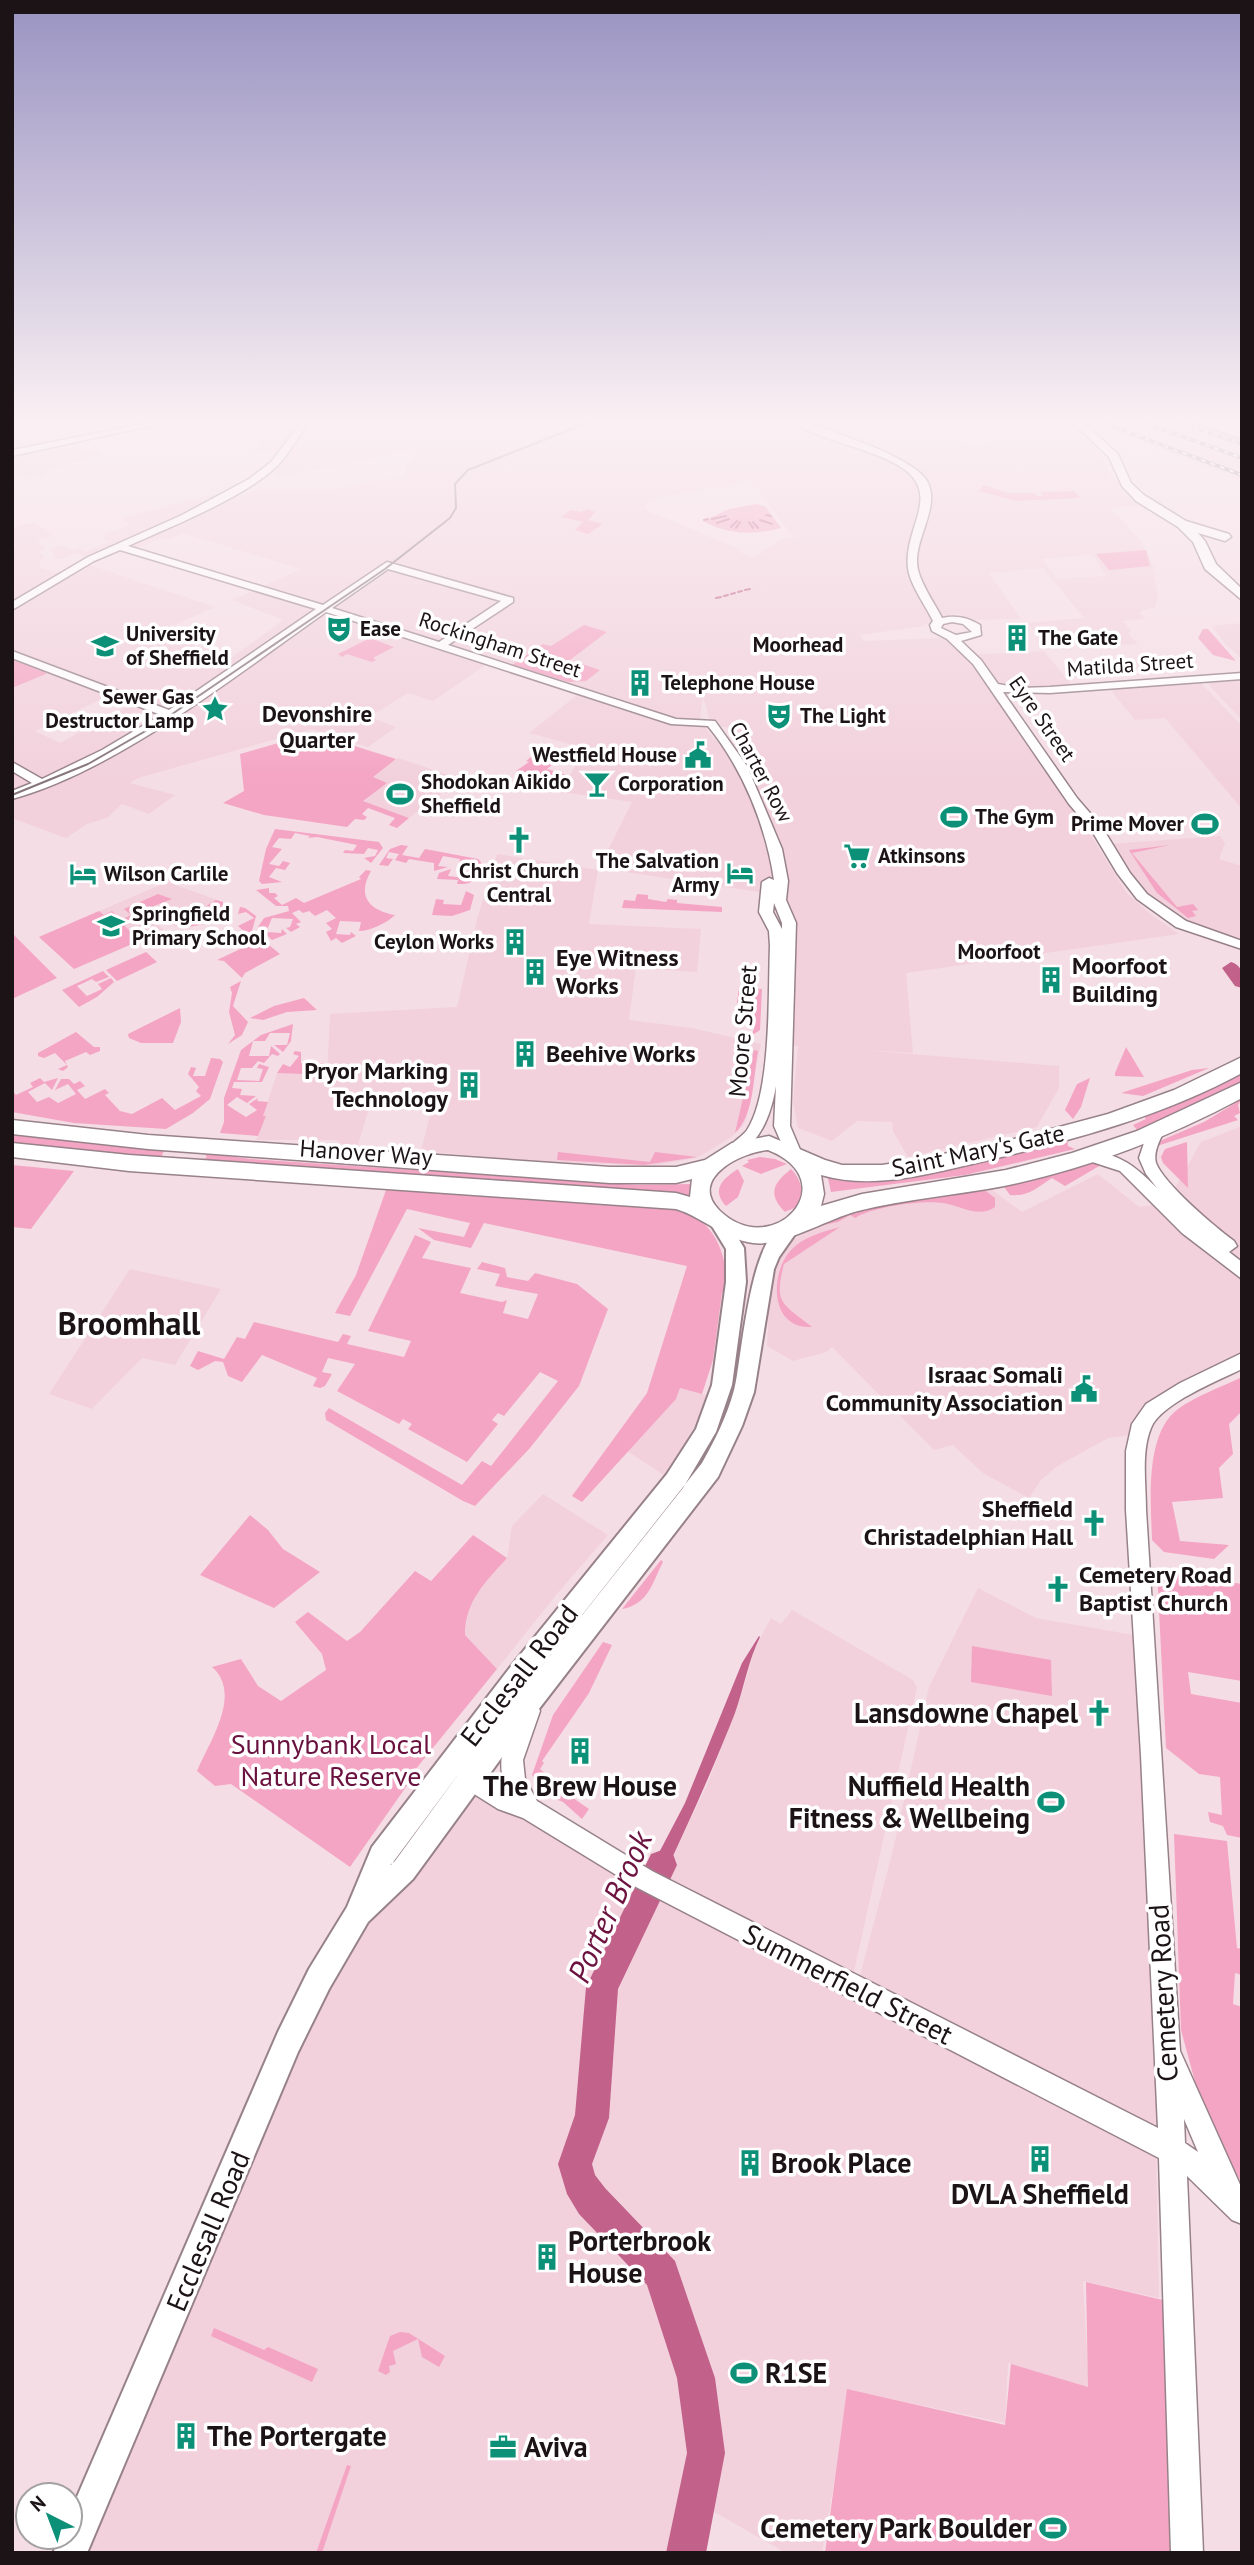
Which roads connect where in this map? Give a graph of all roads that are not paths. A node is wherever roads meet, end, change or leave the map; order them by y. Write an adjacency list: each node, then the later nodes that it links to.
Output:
1 (130, 541): 5 (street)
2 (914, 541): 7 (street)
3 (1198, 541): 6 (highway)
4 (1213, 541): 6 (highway)
5 (118, 546): 10 (street); 12 (street, Rockingham Street)
6 (1203, 550): 8 (highway)
7 (914, 563): 9 (street); 14 (street)
8 (1242, 596)
9 (940, 597)
10 (12, 607)
11 (948, 608): 13 (street)
12 (325, 609): 17 (street, Rockingham Street); 17 (street); 24 (street)
13 (958, 619): 14 (street); 15 (street)
14 (939, 622): 16 (street, Eyre Street)
15 (974, 635): 16 (street); 19 (street, Eyre Street)
16 (951, 638): 19 (street, Eyre Street)
17 (440, 646): 25 (street, Rockingham Street)
18 (12, 654): 24 (street)
19 (977, 662): 21 (street, Eyre Street)
20 (1242, 676): 22 (street, Matilda Street)
21 (993, 687): 22 (street, Matilda Street); 23 (street, Eyre Street)
22 (1021, 691): 23 (street, Matilda Street)
23 (1004, 702): 29 (street, Eyre Street)
24 (170, 714): 27 (street)
25 (711, 723): 34 (street, Charter Row); 35 (street, Charter Row)
26 (12, 766): 27 (street)
27 (38, 783): 28 (street)
28 (12, 792)
29 (1073, 801): 30 (street, Eyre Street); 31 (street, Eyre Street)
30 (1109, 844): 31 (street); 33 (street, Eyre Street)
31 (1106, 861): 32 (street, Eyre Street)
32 (1116, 878): 33 (street); 37 (street, Eyre Street)
33 (1131, 883): 36 (street, Eyre Street)
34 (766, 912): 42 (street, Moore Street)
35 (787, 913): 44 (street, Moore Street)
36 (1242, 945)
37 (1242, 953)
38 (1242, 1064): 44 (highway, Saint Mary's Gate)
39 (1242, 1089): 41 (highway, Saint Mary's Gate)
40 (12, 1127): 46 (highway, Hanover Way)
41 (1156, 1130): 45 (highway, Saint Mary's Gate); 49 (street)
42 (736, 1149): 44 (highway, Moore Street); 46 (highway, Moore Street)
43 (12, 1150): 47 (highway, Hanover Way)
44 (796, 1154): 48 (highway, Moore Street)
45 (1088, 1155): 48 (highway, Saint Mary's Gate); 50 (street)
46 (710, 1167): 47 (highway)
47 (716, 1220): 48 (highway); 54 (main road, Ecclesall Road)
48 (794, 1227): 52 (main road, Moore Street)
49 (1242, 1256)
50 (1242, 1272)
51 (1242, 1360): 58 (street, Cemetery Road)
52 (727, 1441): 53 (main road, Ecclesall Road)
53 (536, 1695): 55 (main road, Ecclesall Road); 56 (street, Ecclesall Road)
54 (461, 1748): 55 (street); 57 (main road, Ecclesall Road)
55 (471, 1779): 56 (street, Summerfield Street); 57 (main road, Ecclesall Road)
56 (529, 1809): 59 (street, Summerfield Street)
57 (358, 1916): 61 (main road, Ecclesall Road)
58 (1166, 2051): 59 (street, Cemetery Road); 60 (street)
59 (1172, 2150): 60 (street, Summerfield Street); 62 (street, Cemetery Road)
60 (1238, 2206)
61 (70, 2553)
62 (1186, 2553)

